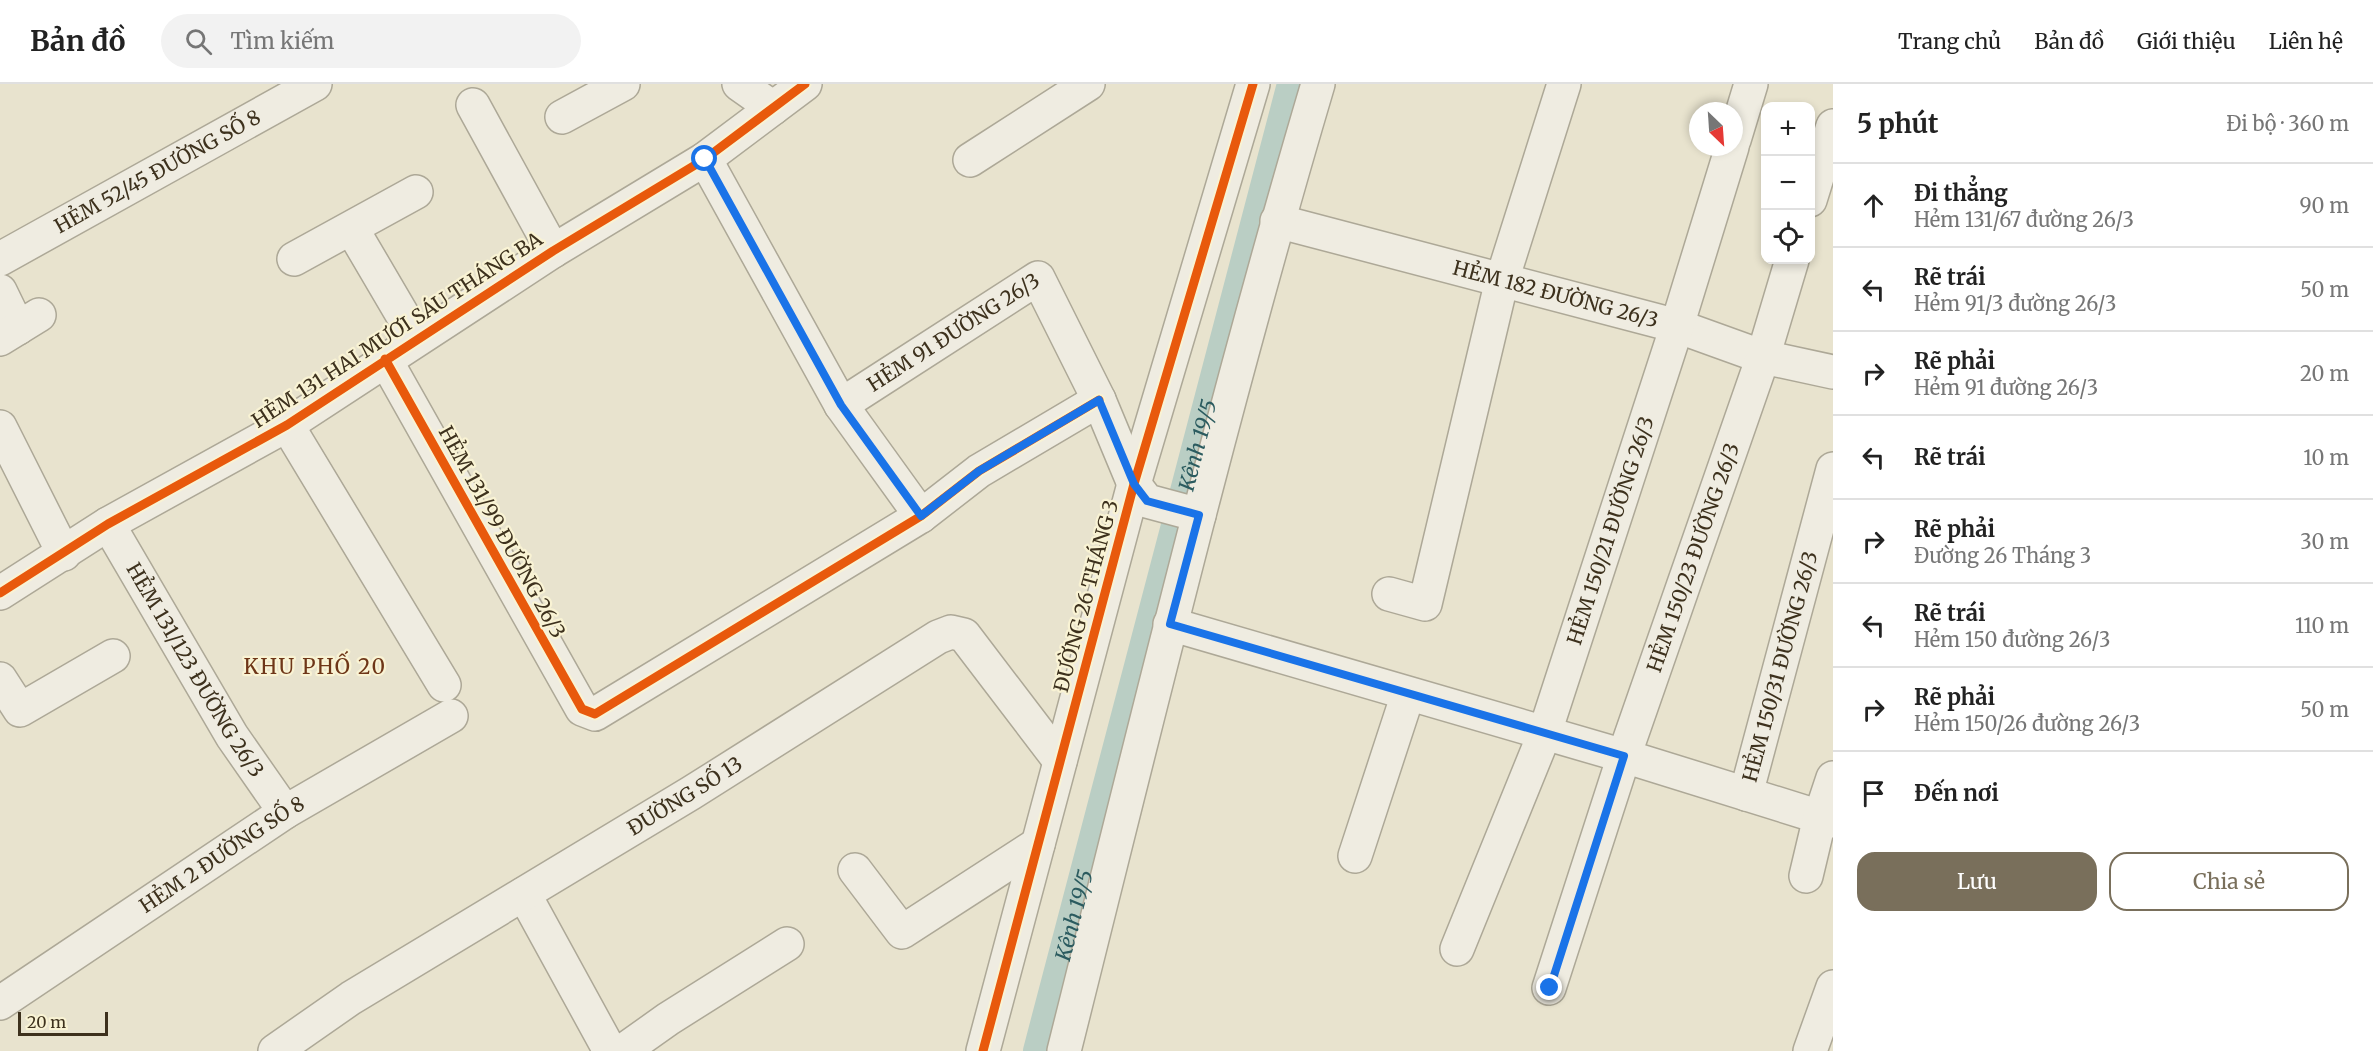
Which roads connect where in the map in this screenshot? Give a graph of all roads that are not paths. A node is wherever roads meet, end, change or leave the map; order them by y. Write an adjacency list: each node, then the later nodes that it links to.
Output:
1 (315, 84): 23 (street, HẺM 52/45 ĐƯỜNG SỐ 8)
2 (623, 84): 13 (street)
3 (740, 84): 11 (street)
4 (805, 84): 11 (street, HẺM 131 HAI MƯƠI SÁU THÁNG BA)
5 (1088, 84): 17 (street)
6 (1253, 84): 39 (street, ĐƯỜNG 26 THÁNG 3)
7 (1318, 84): 20 (street)
8 (1564, 84): 26 (street)
9 (1751, 84): 12 (street)
10 (473, 105): 22 (street)
11 (773, 108): 16 (street, HẺM 131 HAI MƯƠI SÁU THÁNG BA)
12 (1743, 110)
13 (562, 117)
14 (1833, 126): 18 (street)
15 (1729, 156): 28 (street, HẺM 150/21 ĐƯỜNG 26/3)
16 (705, 159): 22 (street, HẺM 131 HAI MƯƠI SÁU THÁNG BA); 35 (street)
17 (970, 160)
18 (1815, 184)
19 (416, 192): 21 (street)
20 (1277, 221): 26 (street, HẺM 182 ĐƯỜNG 26/3); 40 (street)
21 (352, 229): 24 (street); 30 (street)
22 (553, 250): 30 (street, HẺM 131 HAI MƯƠI SÁU THÁNG BA)
23 (0, 259)
24 (294, 259)
25 (1791, 264): 31 (street, HẺM 150/23 ĐƯỜNG 26/3)
26 (1502, 280): 28 (street, HẺM 182 ĐƯỜNG 26/3); 45 (street)
27 (0, 291): 29 (street)
28 (1677, 326): 31 (street, HẺM 182 ĐƯỜNG 26/3); 50 (street, HẺM 150/21 ĐƯỜNG 26/3)
29 (19, 327)
30 (416, 338): 32 (street, HẺM 131 HAI MƯƠI SÁU THÁNG BA)
31 (1763, 357): 33 (street, HẺM 182 ĐƯỜNG 26/3); 51 (street, HẺM 150/23 ĐƯỜNG 26/3)
32 (385, 359): 36 (street, HẺM 131 HAI MƯƠI SÁU THÁNG BA); 41 (street, HẺM 131/99 ĐƯỜNG 26/3)
33 (1833, 372)
34 (1099, 400): 35 (street, HẺM 91 ĐƯỜNG 26/3); 39 (street, HẺM 91 ĐƯỜNG 26/3); 41 (street)
35 (841, 405): 41 (street)
36 (287, 425): 42 (street, HẺM 131 HAI MƯƠI SÁU THÁNG BA); 55 (street, HẺM 2 ĐƯỜNG SỐ 8)
37 (0, 427): 43 (street)
38 (1833, 469): 54 (street, HẺM 150/31 ĐƯỜNG 26/3)
39 (1140, 492): 40 (street); 52 (street, ĐƯỜNG 26 THÁNG 3)
40 (1192, 513): 46 (street)
41 (921, 516)
42 (108, 525): 43 (street, HẺM 131 HAI MƯƠI SÁU THÁNG BA); 55 (street, HẺM 131/123 ĐƯỜNG 26/3)
43 (64, 554): 44 (street, HẺM 131 HAI MƯƠI SÁU THÁNG BA)
44 (0, 592)
45 (1389, 594)
46 (1170, 624): 49 (street); 68 (street)
47 (113, 656): 48 (street)
48 (0, 679)
49 (1408, 694): 50 (street); 58 (street)
50 (1544, 735): 51 (street); 63 (street, HẺM 150/21 ĐƯỜNG 26/3)
51 (1624, 756): 54 (street); 65 (street, HẺM 150/23 ĐƯỜNG 26/3)
52 (1060, 761): 57 (street, ĐƯỜNG 26 THÁNG 3); 61 (street, ĐƯỜNG SỐ 13)
53 (1833, 778): 56 (street)
54 (1746, 794): 56 (street)
55 (285, 812): 66 (street, HẺM 2 ĐƯỜNG SỐ 8)
56 (1827, 819): 60 (street)
57 (1038, 844): 59 (street); 71 (street, ĐƯỜNG 26 THÁNG 3)
58 (1355, 856)
59 (855, 870)
60 (1806, 876)
61 (524, 894): 67 (street, ĐƯỜNG SỐ 13); 69 (street)
62 (787, 945): 69 (street)
63 (1457, 949)
64 (1833, 987): 72 (street)
65 (1550, 988)
66 (0, 1003)
67 (316, 1039): 70 (street, ĐƯỜNG SỐ 13)
68 (1074, 1048)
69 (609, 1049)
70 (275, 1051)
71 (983, 1051)
72 (1810, 1051)

